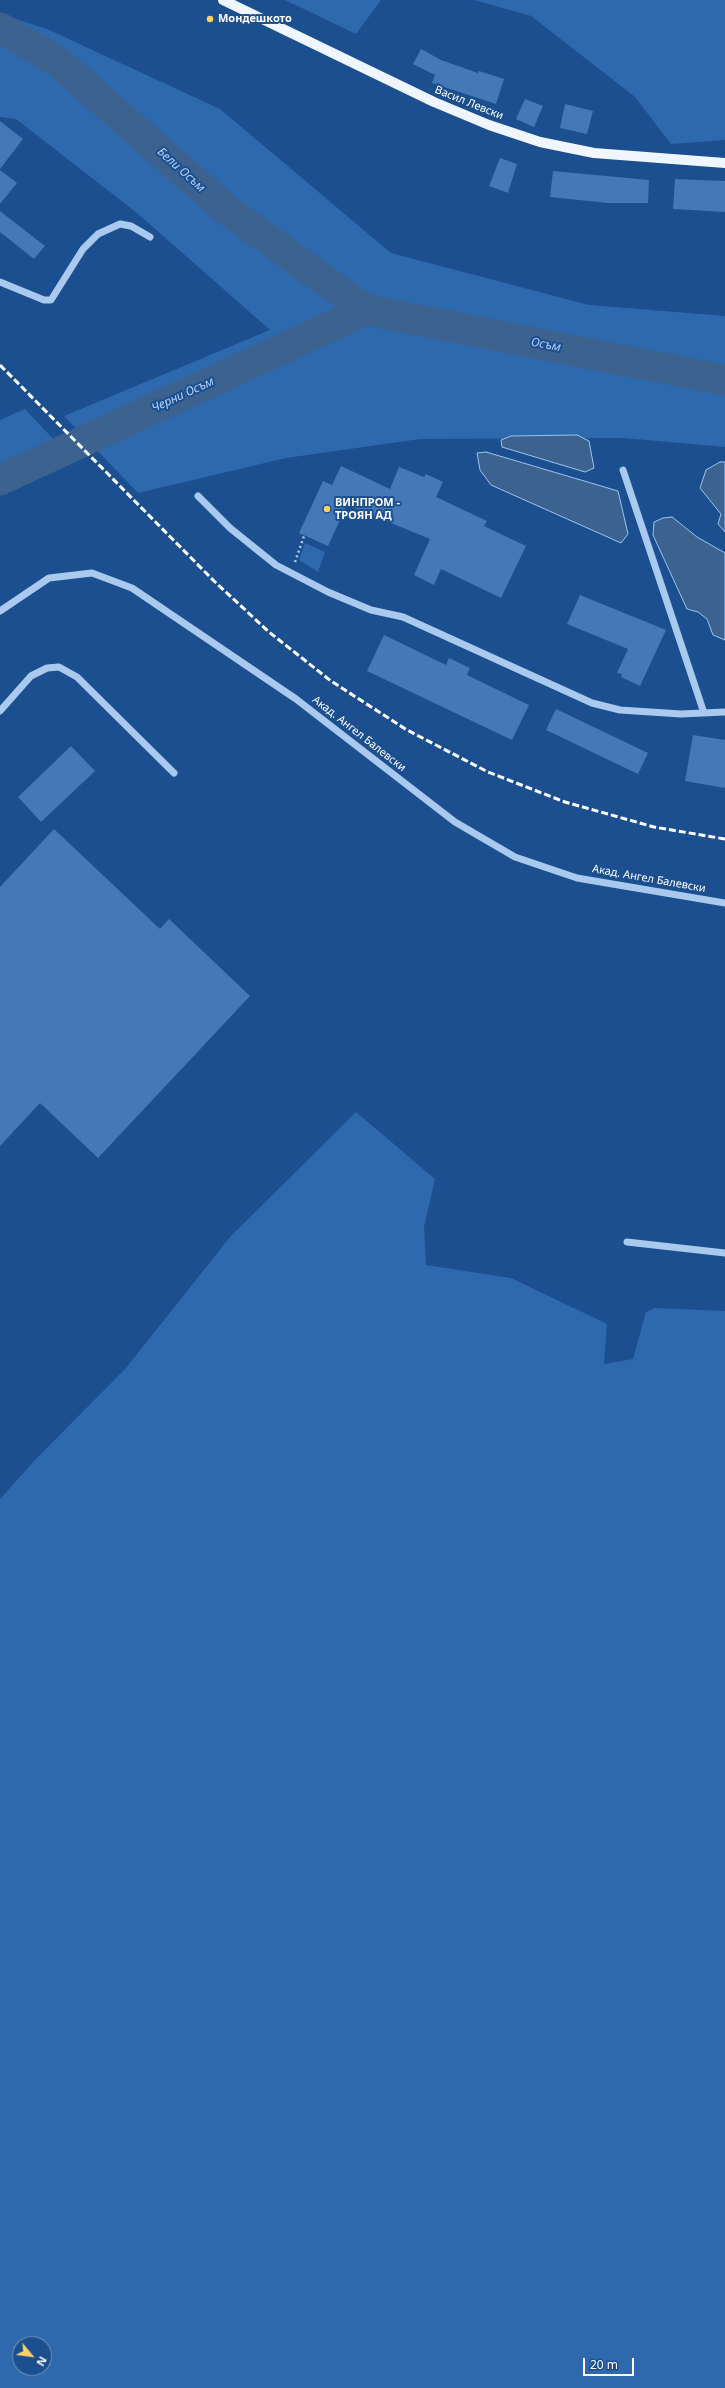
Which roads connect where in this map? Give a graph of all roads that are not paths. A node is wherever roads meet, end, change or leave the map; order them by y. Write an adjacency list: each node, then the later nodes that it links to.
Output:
1 (223, 0): 2 (main road, Васил Левски)
2 (725, 163)
3 (150, 237): 4 (street)
4 (0, 282)
5 (623, 470): 10 (street)
6 (198, 496): 10 (street)
7 (0, 611): 12 (street, Акад. Ангел Балевски)
8 (0, 711): 11 (street)
9 (725, 712): 10 (street)
10 (704, 713)
11 (174, 773)
12 (725, 903)
13 (627, 1242): 14 (street)
14 (725, 1253)

